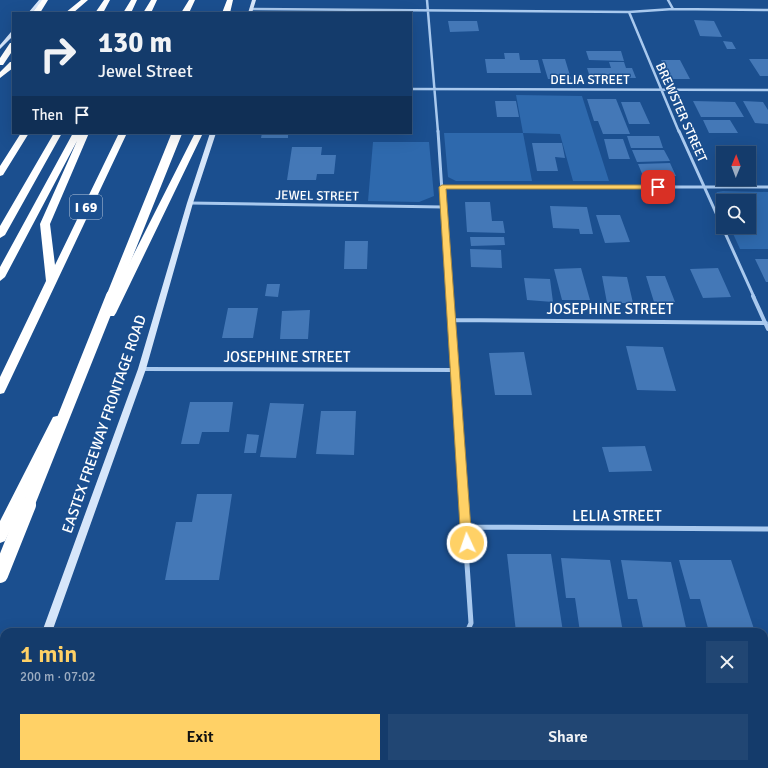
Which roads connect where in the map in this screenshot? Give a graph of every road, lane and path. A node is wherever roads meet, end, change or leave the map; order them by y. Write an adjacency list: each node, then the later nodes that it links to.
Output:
1 (42, 0): 17 (main road)
2 (45, 0): 18 (highway)
3 (85, 0): 19 (highway)
4 (107, 0): 20 (highway)
5 (134, 0): 21 (highway)
6 (154, 0): 15 (highway)
7 (192, 0): 22 (highway)
8 (230, 0): 23 (highway)
9 (254, 0): 16 (main road)
10 (427, 0): 13 (street)
11 (668, 0): 12 (street)
12 (673, 9): 14 (street); 24 (street)
13 (427, 10): 16 (street); 24 (street); 32 (street)
14 (768, 10)
15 (148, 11)
16 (251, 11)
17 (31, 12)
18 (37, 12)
19 (71, 12)
20 (100, 12)
21 (128, 12)
22 (186, 12)
23 (226, 12)
24 (629, 12): 33 (street, BREWSTER STREET)
25 (12, 34): 27 (main road)
26 (12, 46): 28 (highway)
27 (0, 48)
28 (0, 63)
29 (12, 65): 30 (highway)
30 (0, 76)
31 (412, 89): 32 (street, DELIA STREET)
32 (433, 89): 33 (street, DELIA STREET); 44 (street)
33 (660, 90): 34 (street, DELIA STREET); 45 (street, BREWSTER STREET)
34 (768, 90)
35 (24, 134): 43 (highway)
36 (57, 134): 49 (highway)
37 (76, 134): 50 (highway)
38 (85, 134): 51 (highway)
39 (123, 134): 51 (highway, I 69)
40 (177, 134): 61 (highway, bridge)
41 (199, 134): 60 (highway)
42 (213, 134): 47 (main road, EASTEX FREEWAY FRONTAGE ROAD)
43 (0, 173)
44 (442, 187): 45 (street); 48 (street)
45 (704, 187): 46 (street); 53 (street, BREWSTER STREET)
46 (768, 187)
47 (190, 203): 48 (street, JEWEL STREET); 55 (main road, EASTEX FREEWAY FRONTAGE ROAD)
48 (444, 207): 52 (street)
49 (0, 235)
50 (0, 277)
51 (51, 281): 57 (highway, I 69)
52 (451, 320): 53 (street, JOSEPHINE STREET); 56 (street)
53 (767, 322): 54 (street, BREWSTER STREET)
54 (768, 328)
55 (142, 369): 56 (street, JOSEPHINE STREET); 62 (main road, EASTEX FREEWAY FRONTAGE ROAD)
56 (454, 370): 58 (street)
57 (0, 389)
58 (466, 527): 59 (street, LELIA STREET); 63 (street)
59 (768, 529)
60 (0, 536)
61 (0, 575)
62 (48, 628)
63 (469, 628)

